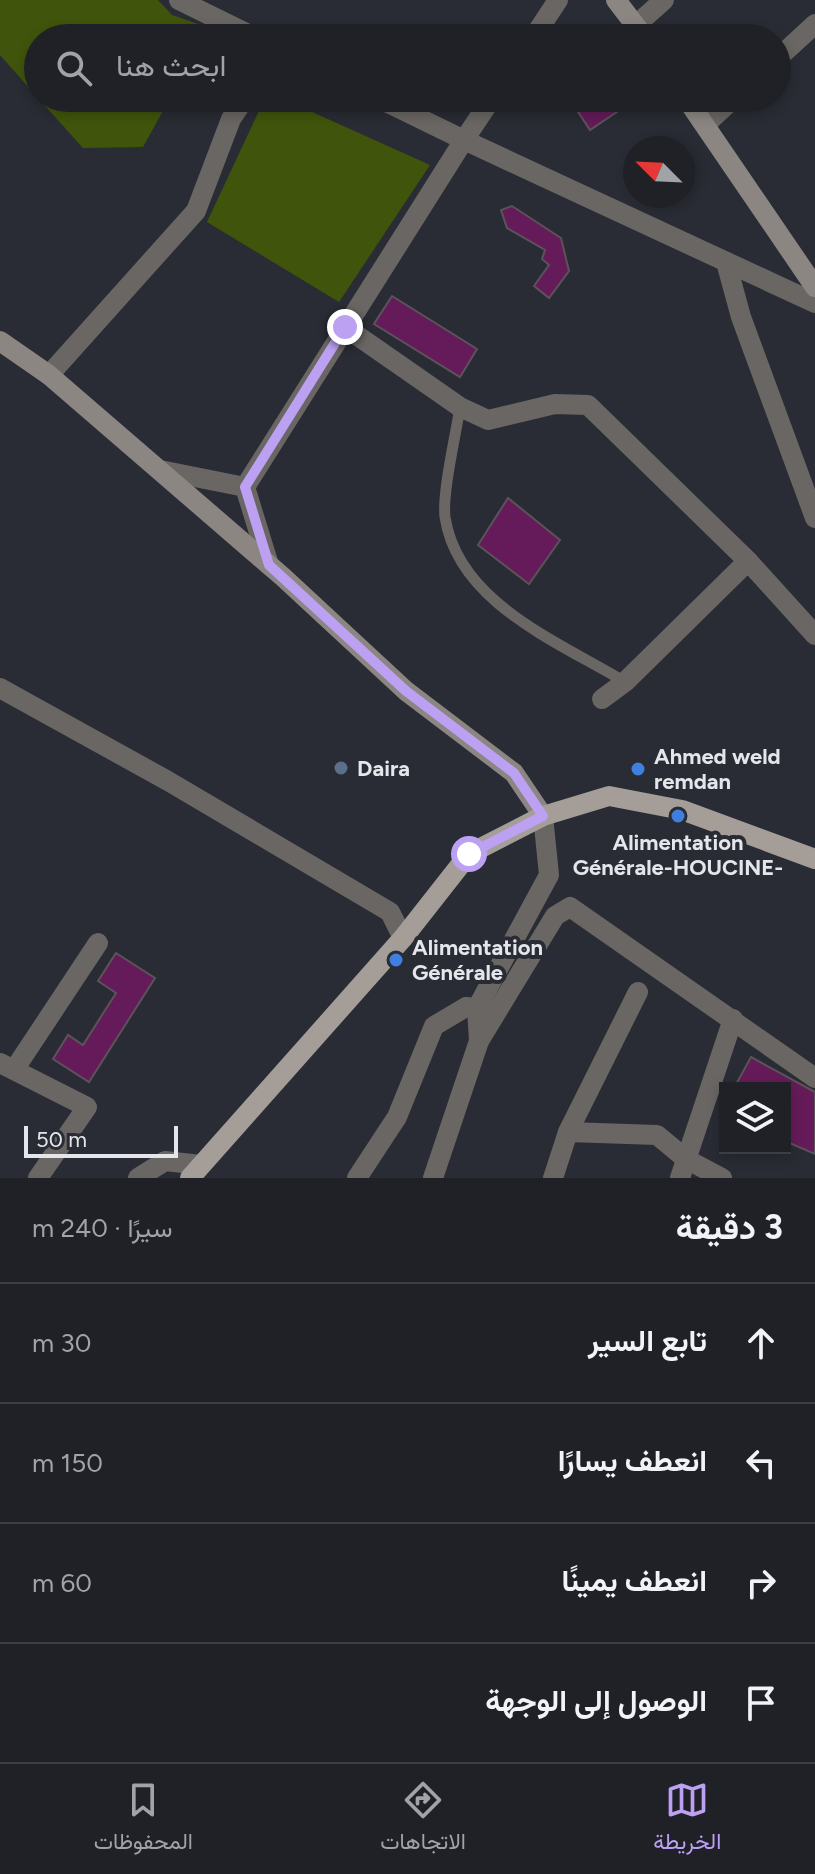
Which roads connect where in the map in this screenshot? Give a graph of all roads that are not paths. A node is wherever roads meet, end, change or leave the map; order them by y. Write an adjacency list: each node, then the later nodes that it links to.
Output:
1 (179, 0): 5 (street)
2 (558, 0): 6 (street)
3 (616, 0): 7 (main road)
4 (664, 0): 8 (street)
5 (228, 24)
6 (542, 24)
7 (634, 24)
8 (646, 24)
9 (815, 24): 10 (street)
10 (791, 46)
11 (236, 112): 23 (street)
12 (407, 112): 17 (street)
13 (483, 112): 17 (street)
14 (696, 112): 16 (main road)
15 (719, 112): 16 (street)
16 (705, 125): 19 (main road)
17 (464, 140): 18 (street); 21 (street)
18 (726, 262): 20 (street); 27 (street)
19 (815, 287)
20 (815, 303)
21 (345, 327): 24 (street); 26 (street)
22 (0, 341): 23 (main road)
23 (49, 375): 25 (main road)
24 (460, 407): 28 (street); 31 (lane)
25 (160, 470): 26 (street); 29 (main road)
26 (245, 487): 29 (street)
27 (815, 518)
28 (748, 561): 30 (street); 31 (street)
29 (269, 565): 34 (main road)
30 (815, 635)
31 (625, 682): 33 (street)
32 (0, 688): 36 (street)
33 (602, 699)
34 (543, 816): 35 (main road); 36 (main road); 39 (street)
35 (815, 859)
36 (403, 938): 46 (main road)
37 (98, 943): 42 (street)
38 (638, 992): 44 (street)
39 (477, 1008): 41 (street); 49 (street)
40 (733, 1019): 41 (street); 43 (street); 45 (street)
41 (479, 1041): 50 (street)
42 (7, 1067): 47 (street)
43 (815, 1078)
44 (568, 1132): 45 (street); 51 (street)
45 (683, 1168): 52 (street)
46 (195, 1172): 48 (street)
47 (38, 1178)
48 (138, 1178)
49 (357, 1178)
50 (433, 1178)
51 (553, 1178)
52 (722, 1178)

